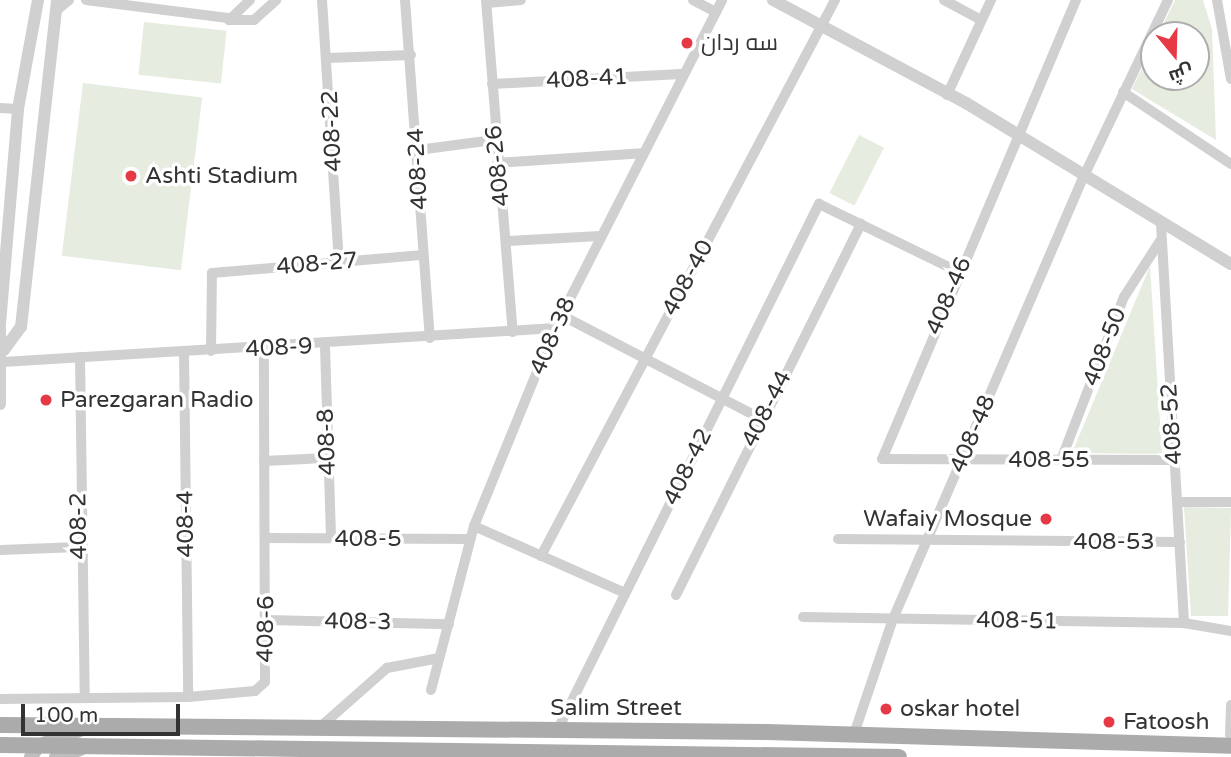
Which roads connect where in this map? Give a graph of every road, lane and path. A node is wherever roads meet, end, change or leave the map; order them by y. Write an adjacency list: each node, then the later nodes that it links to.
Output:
1 (38, 0): 34 (street)
2 (69, 0): 20 (street)
3 (86, 0): 23 (street)
4 (250, 0): 23 (street)
5 (257, 0): 21 (street)
6 (276, 0): 21 (street)
7 (322, 0): 27 (street, 408-22)
8 (405, 0): 26 (street, 408-24)
9 (521, 0): 19 (street)
10 (693, 0): 22 (street)
11 (722, 0): 22 (street, 408-38)
12 (773, 0): 25 (street)
13 (835, 0): 25 (street, 408-40)
14 (944, 0): 24 (street)
15 (991, 0): 24 (street)
16 (1076, 0): 35 (street, 408-46)
17 (1168, 0): 31 (street, 408-48)
18 (1217, 0): 29 (street)
19 (486, 2): 30 (street, 408-26)
20 (56, 6): 61 (street)
21 (267, 11): 23 (street)
22 (716, 12): 28 (street, 408-38)
23 (228, 18)
24 (981, 20): 32 (street)
25 (821, 26): 32 (street); 63 (street, 408-40)
26 (411, 55): 27 (street); 37 (street, 408-24)
27 (328, 58): 48 (street, 408-22)
28 (681, 74): 30 (street, 408-41); 38 (street, 408-38)
29 (1231, 79)
30 (492, 84): 36 (street, 408-26)
31 (1123, 92): 40 (street); 41 (street, 408-48)
32 (947, 95): 35 (street)
33 (0, 108): 34 (street)
34 (18, 109): 51 (street)
35 (1018, 134): 41 (street); 50 (street, 408-46)
36 (494, 140): 37 (street); 39 (street, 408-26)
37 (418, 150): 47 (street, 408-24)
38 (642, 153): 39 (street); 44 (street, 408-38)
39 (498, 163): 46 (street, 408-26)
40 (1231, 164)
41 (1084, 176): 43 (street); 69 (street, 408-48)
42 (861, 224): 50 (street); 64 (street, 408-42); 66 (street, 408-44)
43 (1160, 224): 45 (street, 408-52); 49 (street)
44 (600, 236): 46 (street); 52 (street, 408-38)
45 (1160, 240): 70 (street, 408-50); 71 (street, 408-52)
46 (506, 241): 55 (street, 408-26)
47 (423, 255): 48 (street, 408-27); 56 (street, 408-24)
48 (339, 262): 59 (street, 408-27)
49 (1231, 264)
50 (959, 272): 68 (street, 408-46)
51 (4, 278): 53 (street)
52 (561, 315): 54 (street, 408-38); 63 (street)
53 (0, 326): 61 (street)
54 (555, 328): 55 (street, 408-9); 75 (street, 408-38)
55 (513, 331): 56 (street, 408-9)
56 (430, 338): 57 (street, 408-9)
57 (325, 346): 58 (street, 408-9); 67 (street, 408-8)
58 (264, 349): 59 (street, 408-9); 72 (street, 408-6)
59 (211, 351): 60 (street, 408-9)
60 (184, 352): 62 (street, 408-9); 96 (street, 408-4)
61 (4, 356): 62 (street, 408-9); 65 (street)
62 (80, 357): 82 (street, 408-2)
63 (646, 359): 64 (street); 84 (street, 408-40)
64 (722, 398): 66 (street); 85 (street, 408-42)
65 (0, 404)
66 (762, 419): 86 (street, 408-44)
67 (327, 458): 72 (street); 77 (street, 408-8)
68 (882, 459): 69 (street, 408-55)
69 (961, 460): 70 (street, 408-55); 80 (street, 408-48)
70 (1061, 460): 71 (street, 408-55)
71 (1174, 460): 73 (street, 408-52)
72 (264, 461): 76 (street, 408-6)
73 (1177, 502): 74 (street); 81 (street, 408-52)
74 (1231, 502)
75 (474, 526): 78 (street, 408-38); 84 (street)
76 (266, 538): 77 (street, 408-5); 88 (street, 408-6)
77 (331, 538): 78 (street, 408-5)
78 (470, 539): 91 (street, 408-38)
79 (838, 539): 80 (street, 408-53)
80 (927, 541): 81 (street, 408-53); 89 (street, 408-48)
81 (1180, 542): 90 (street, 408-52)
82 (79, 547): 83 (street); 95 (street, 408-2)
83 (0, 550)
84 (541, 556): 85 (street)
85 (625, 593): 102 (street, 408-42)
86 (676, 595)
87 (803, 617): 89 (street, 408-51)
88 (267, 620): 91 (street, 408-3); 96 (street, 408-6)
89 (893, 620): 90 (street, 408-51); 103 (street, 408-48)
90 (1184, 623): 92 (street, 408-51)
91 (449, 624): 93 (street, 408-38)
92 (1231, 631)
93 (439, 658): 94 (street, 408-38); 101 (street)
94 (431, 690)
95 (85, 695): 96 (street, 408-6); 97 (street, 408-6)
96 (188, 697)
97 (0, 699)
98 (1231, 705): 104 (street)
99 (0, 726): 100 (main road, Salim Street)
100 (92, 728): 101 (main road, Salim Street); 108 (main road)
101 (319, 728): 102 (main road, Salim Street)
102 (557, 730): 103 (main road, Salim Street)
103 (854, 734): 105 (main road, Salim Street)
104 (1231, 735): 105 (main road)
105 (1113, 744): 107 (main road, Salim Street)
106 (0, 745): 108 (main road, Salim Street)
107 (1231, 746)
108 (34, 752): 109 (main road, Salim Street)
109 (84, 753): 110 (main road, Salim Street); 111 (main road)
110 (544, 754): 112 (main road, Salim Street)
111 (56, 757)
112 (899, 757)

